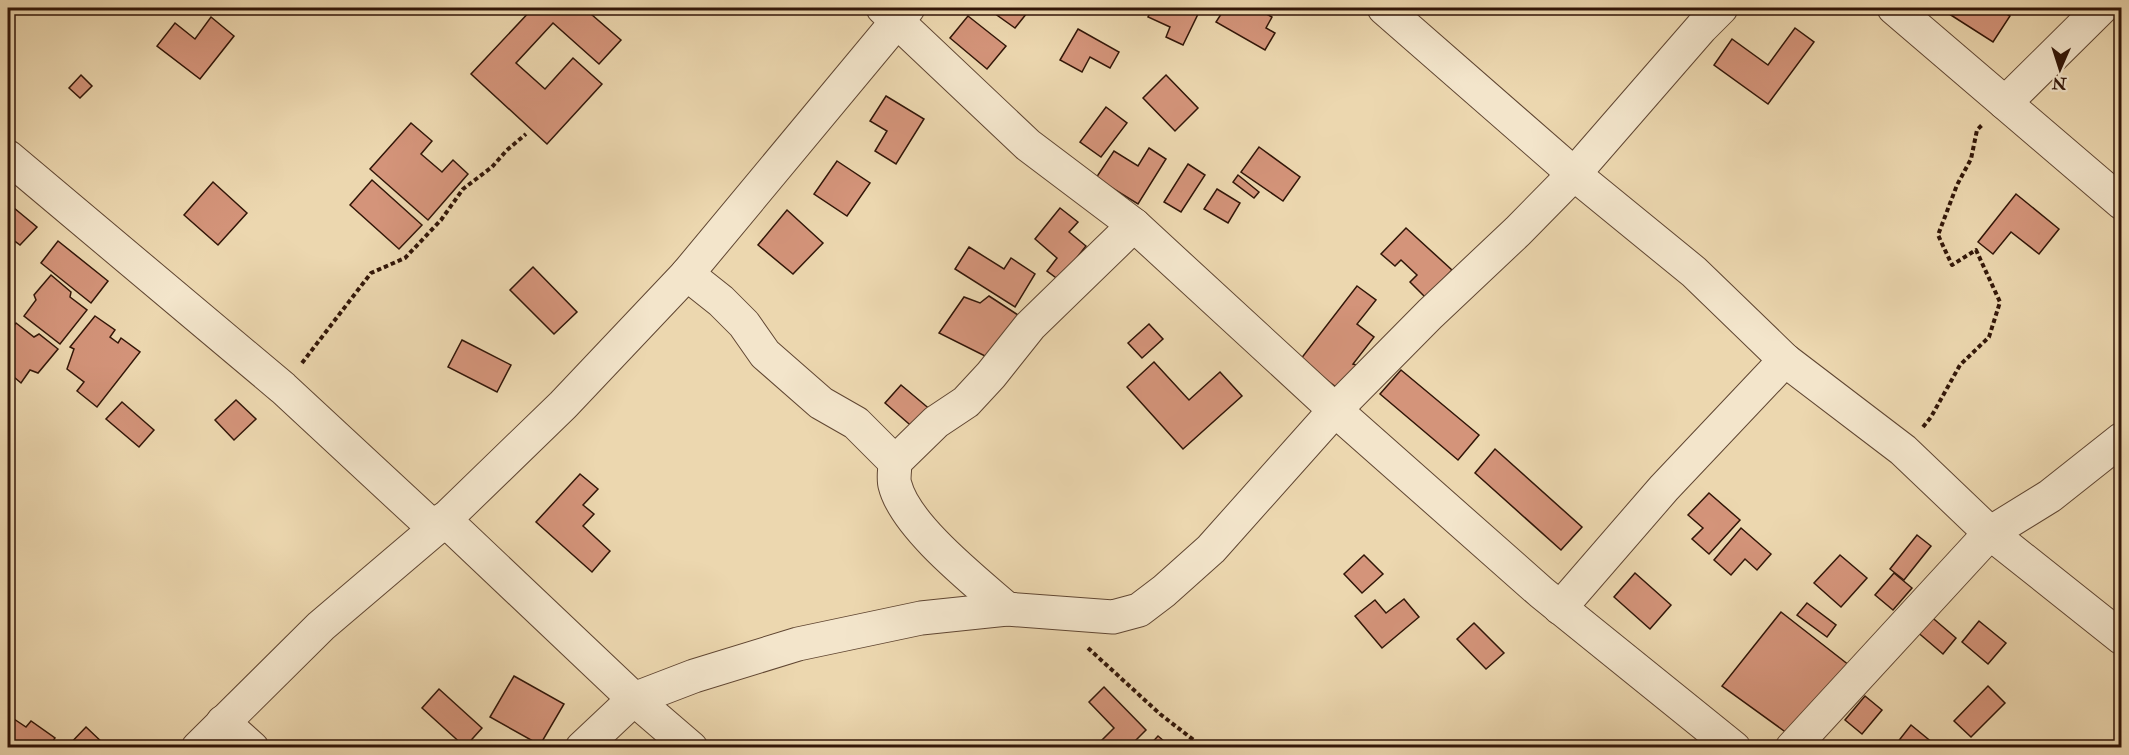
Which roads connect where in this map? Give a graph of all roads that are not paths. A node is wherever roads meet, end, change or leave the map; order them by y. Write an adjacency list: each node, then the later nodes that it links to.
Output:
1 (1384, 8): 8 (street)
2 (1721, 8): 8 (street)
3 (1894, 8): 6 (street)
4 (2102, 8): 6 (street)
5 (896, 11): 10 (street); 11 (street)
6 (2005, 103): 9 (street)
7 (8, 157): 16 (street)
8 (1574, 174): 12 (street); 13 (street)
9 (2121, 203)
10 (1134, 225): 13 (street); 15 (street)
11 (687, 274): 15 (street); 16 (street)
12 (1785, 360): 17 (street); 18 (street)
13 (1335, 410): 18 (street); 19 (street)
14 (2121, 439): 17 (street)
15 (895, 462): 19 (street)
16 (439, 524): 21 (street); 22 (street)
17 (1990, 533): 20 (street); 28 (street)
18 (1560, 608): 27 (street)
19 (1007, 609): 21 (street)
20 (2121, 638)
21 (634, 699): 25 (street); 26 (street)
22 (223, 722): 23 (street); 24 (street)
23 (198, 747)
24 (252, 747)
25 (582, 747)
26 (691, 747)
27 (1734, 747)
28 (1792, 747)

